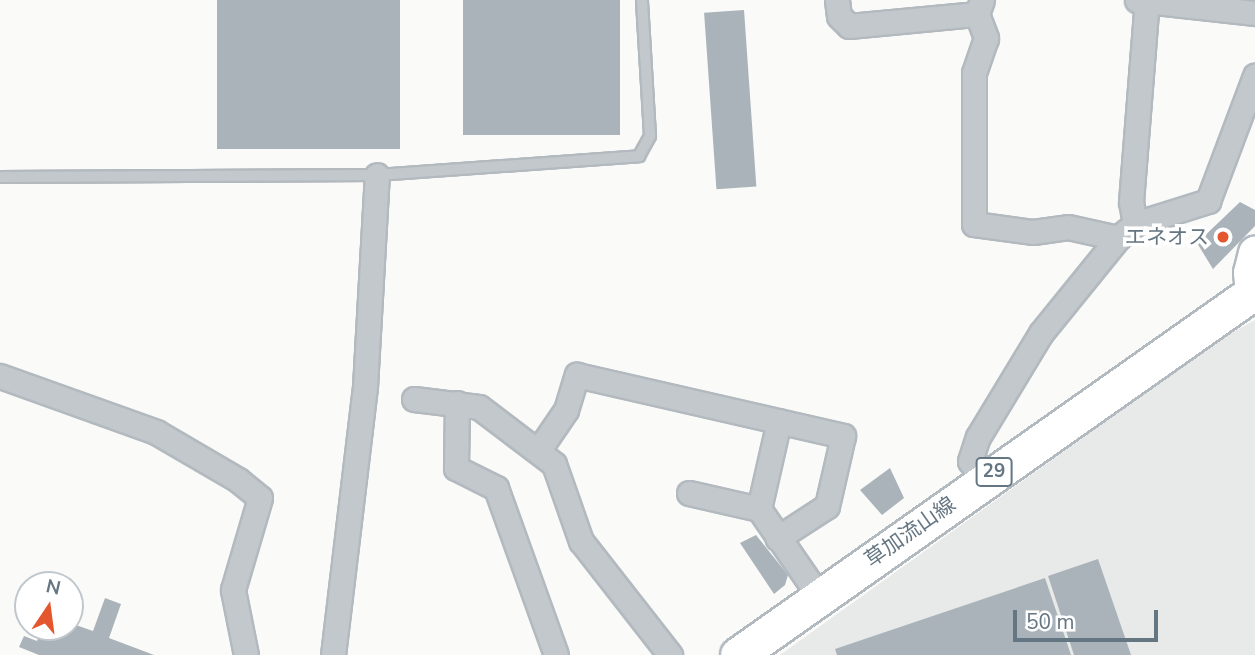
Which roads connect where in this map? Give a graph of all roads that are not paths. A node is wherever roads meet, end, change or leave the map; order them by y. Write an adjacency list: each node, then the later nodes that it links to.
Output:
1 (642, 0): 8 (lane)
2 (837, 0): 5 (street)
3 (1137, 0): 4 (street)
4 (1147, 0): 6 (street); 10 (street)
5 (979, 7): 10 (street)
6 (1255, 13)
7 (1254, 80): 10 (street)
8 (377, 175): 9 (lane); 24 (street)
9 (0, 177)
10 (1126, 231): 18 (street)
11 (1255, 253): 12 (street)
12 (1254, 291): 18 (main road, 草加流山線 / 29)
13 (0, 376): 23 (street)
14 (414, 399): 15 (street)
15 (457, 403): 17 (street); 25 (street)
16 (779, 422): 17 (street); 20 (street); 21 (street)
17 (538, 451): 26 (street)
18 (983, 480): 22 (main road, 草加流山線 / 29)
19 (689, 493): 20 (street)
20 (759, 509): 21 (street)
21 (778, 538): 22 (street)
22 (819, 596): 27 (main road, 草加流山線 / 29)
23 (246, 655)
24 (333, 655)
25 (556, 655)
26 (670, 655)
27 (738, 655)

